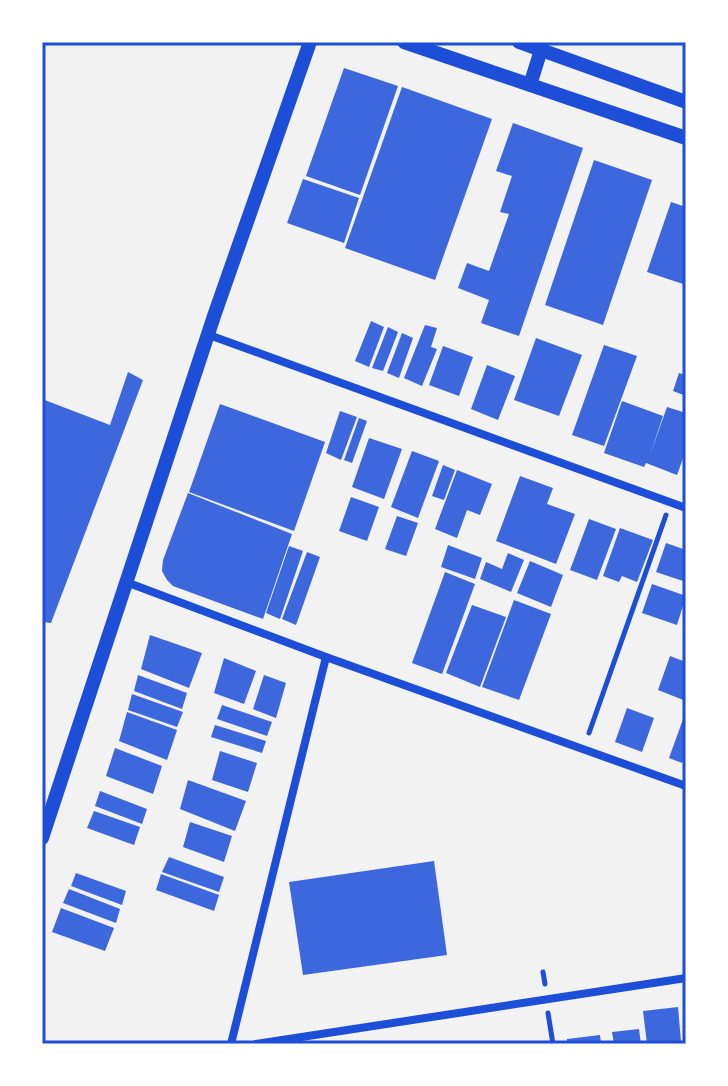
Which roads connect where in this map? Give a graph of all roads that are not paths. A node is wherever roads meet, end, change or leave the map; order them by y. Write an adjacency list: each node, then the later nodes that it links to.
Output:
1 (310, 42): 8 (street)
2 (404, 42): 5 (street)
3 (519, 42): 4 (street)
4 (541, 50): 5 (street); 6 (street)
5 (530, 85): 7 (street)
6 (686, 102)
7 (686, 138)
8 (209, 335): 9 (street); 10 (street)
9 (686, 508)
10 (126, 582): 11 (street); 13 (street)
11 (326, 657): 12 (street); 15 (street)
12 (686, 786)
13 (42, 838)
14 (686, 978): 16 (street)
15 (231, 1044)
16 (256, 1044)

